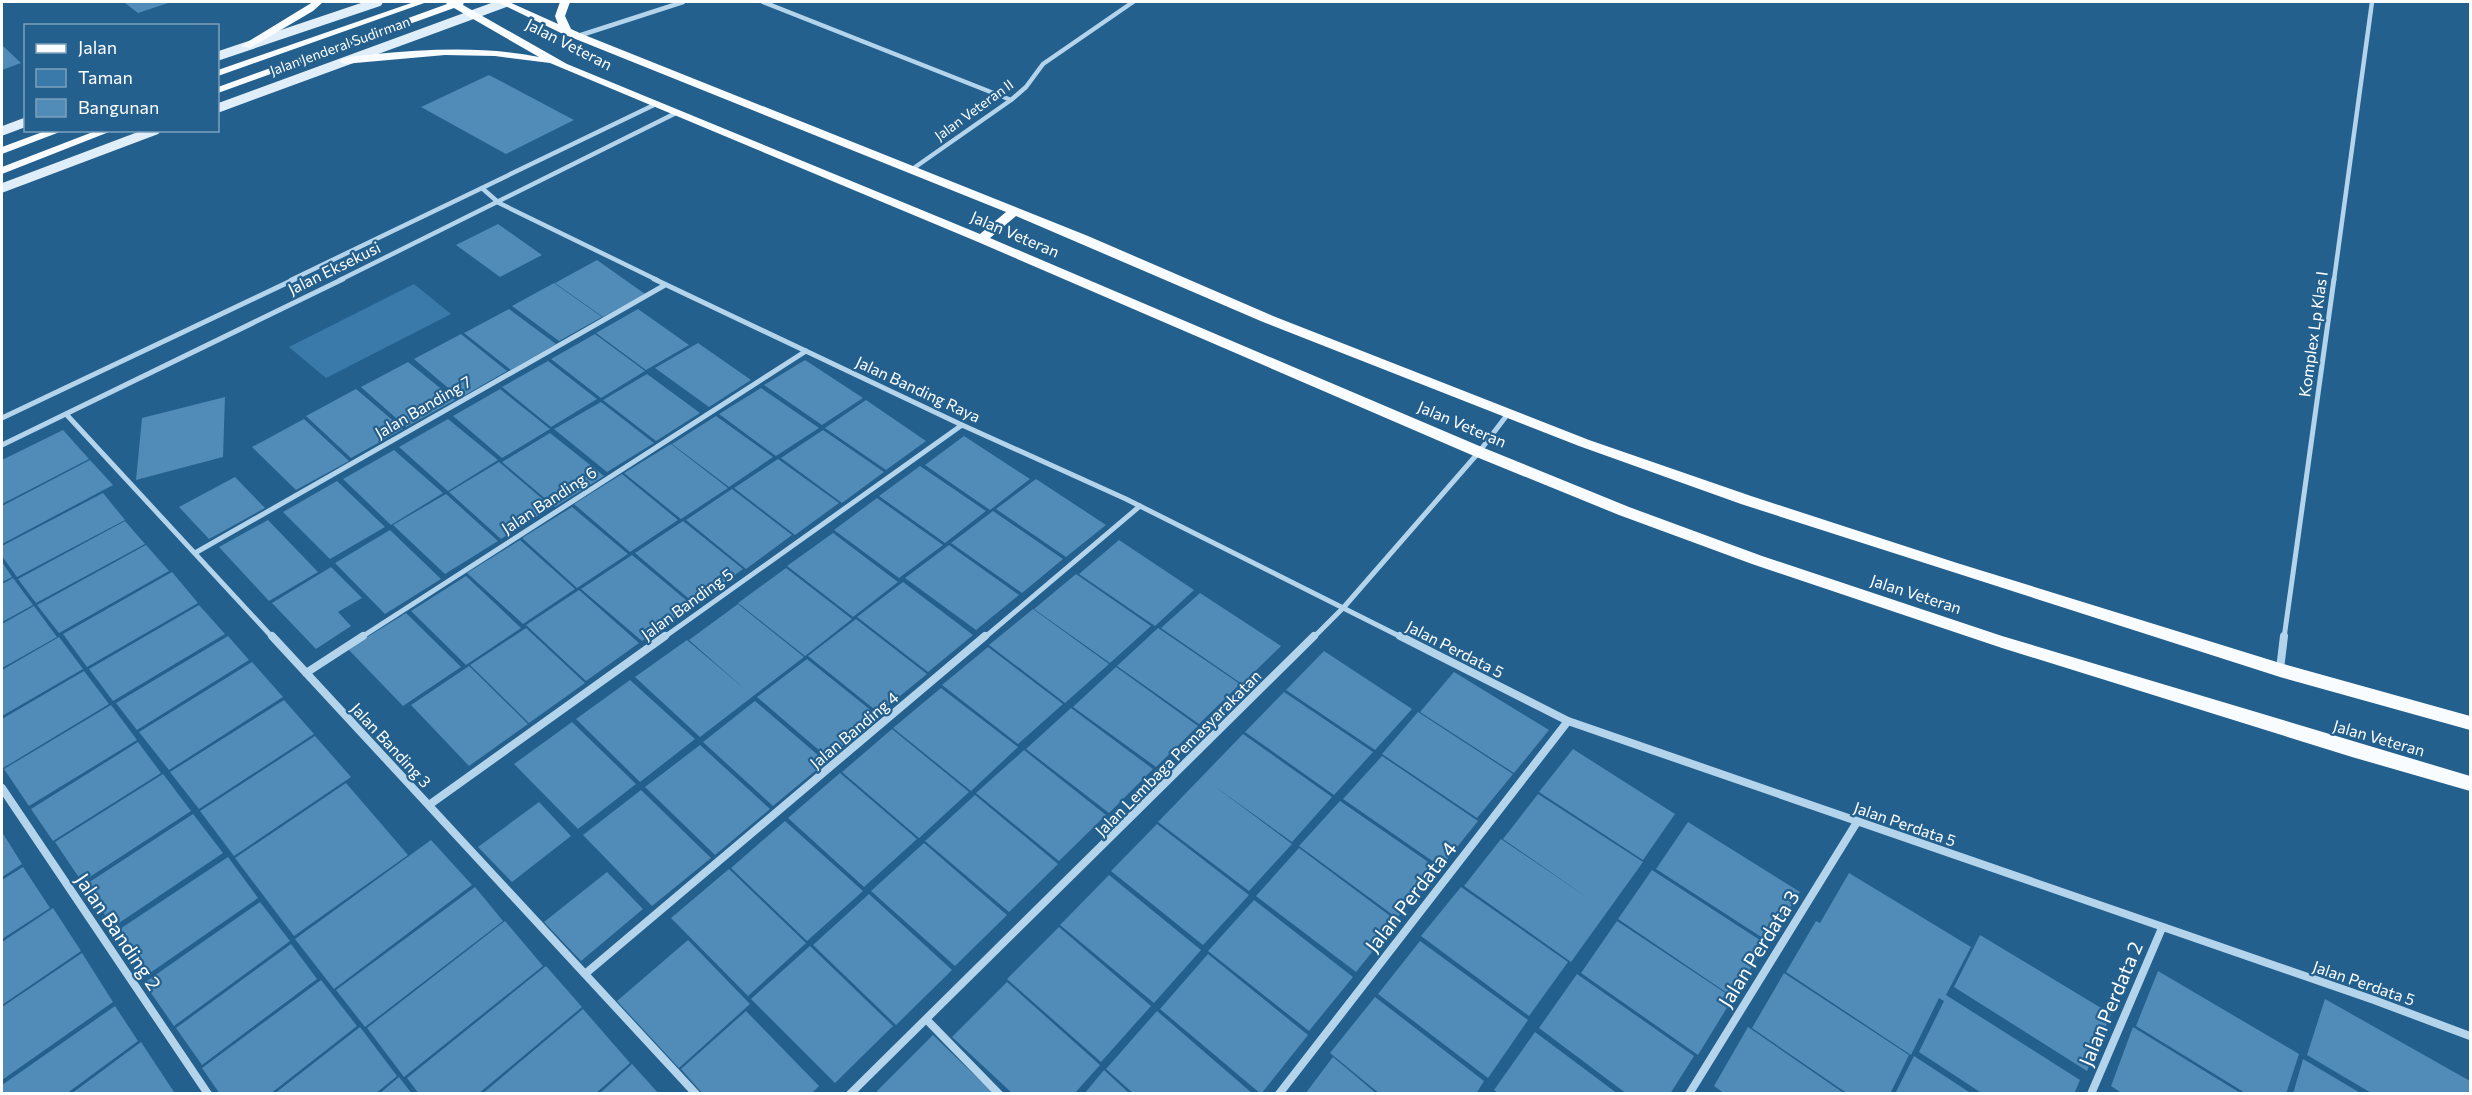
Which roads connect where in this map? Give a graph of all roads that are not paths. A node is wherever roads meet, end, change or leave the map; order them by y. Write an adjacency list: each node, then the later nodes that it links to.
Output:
1 (318, 2): 14 (main road)
2 (378, 2): 14 (street, Jalan Jenderal Sudirman)
3 (422, 2): 18 (main road, Jalan Jenderal Sudirman)
4 (450, 2): 12 (main road, Jalan Veteran)
5 (466, 2): 19 (main road, Jalan Jenderal Sudirman)
6 (504, 2): 12 (street, Jalan Jenderal Sudirman); 13 (main road, Jalan Veteran)
7 (565, 2): 13 (main road)
8 (682, 2): 13 (street)
9 (763, 2): 20 (street)
10 (1133, 2): 20 (street, Jalan Veteran II)
11 (2372, 2): 48 (street, Komplex Lp Klas I)
12 (472, 13): 16 (street, Jalan Jenderal Sudirman); 17 (main road, Jalan Veteran)
13 (572, 34): 30 (main road, Jalan Veteran)
14 (246, 46): 15 (street, Jalan Jenderal Sudirman)
15 (219, 56)
16 (344, 61): 17 (main road); 22 (street, Jalan Jenderal Sudirman)
17 (563, 66): 21 (main road, Jalan Veteran)
18 (219, 73)
19 (219, 90)
20 (1011, 100): 30 (street, Jalan Veteran II)
21 (656, 104): 23 (main road, Jalan Veteran); 33 (street, Jalan Eksekusi)
22 (219, 108)
23 (676, 112): 34 (street, Jalan Eksekusi); 36 (main road, Jalan Veteran)
24 (24, 123): 25 (street)
25 (2, 131)
26 (55, 132): 29 (main road)
27 (104, 132): 31 (main road)
28 (151, 132): 32 (street)
29 (2, 152)
30 (911, 170): 35 (main road, Jalan Veteran)
31 (2, 171)
32 (2, 188)
33 (483, 189): 34 (street, Jalan Banding Raya); 41 (street, Jalan Eksekusi)
34 (499, 203): 37 (street, Jalan Banding Raya); 39 (street, Jalan Eksekusi)
35 (1014, 211): 36 (main road); 40 (main road, Jalan Veteran)
36 (982, 239): 44 (main road, Jalan Veteran)
37 (665, 285): 38 (street, Jalan Banding Raya); 46 (street, Jalan Banding 7)
38 (806, 351): 42 (street, Jalan Banding Raya); 49 (street, Jalan Banding 6)
39 (66, 414): 43 (street, Jalan Eksekusi); 46 (street, Jalan Banding 3)
40 (1507, 414): 44 (street, Jalan Lembaga Pemasyarakatan); 48 (main road, Jalan Veteran)
41 (2, 418)
42 (962, 424): 45 (street, Jalan Banding Raya); 54 (street, Jalan Banding 5)
43 (2, 445)
44 (1479, 452): 47 (street, Jalan Lembaga Pemasyarakatan); 52 (main road, Jalan Veteran)
45 (1140, 506): 47 (street, Jalan Banding Raya); 57 (street, Jalan Banding 4)
46 (195, 553): 49 (street, Jalan Banding 3)
47 (1344, 607): 50 (street, Jalan Perdata 5); 58 (street, Jalan Lembaga Pemasyarakatan)
48 (2280, 670): 51 (main road, Jalan Veteran)
49 (306, 673): 54 (street, Jalan Banding 3)
50 (1568, 721): 55 (street, Jalan Perdata 5); 64 (street, Jalan Perdata 4)
51 (2470, 723)
52 (2470, 784)
53 (2, 788): 60 (street, Jalan Banding 2)
54 (429, 805): 57 (street, Jalan Banding 3)
55 (1857, 822): 56 (street, Jalan Perdata 5); 65 (street, Jalan Perdata 3)
56 (2162, 928): 59 (street, Jalan Perdata 5); 66 (street, Jalan Perdata 2)
57 (585, 974): 61 (street, Jalan Banding 3)
58 (926, 1019): 62 (street, Jalan Lembaga Pemasyarakatan); 63 (street)
59 (2470, 1036)
60 (208, 1094)
61 (696, 1094)
62 (850, 1094)
63 (999, 1094)
64 (1279, 1094)
65 (1689, 1094)
66 (2091, 1094)

